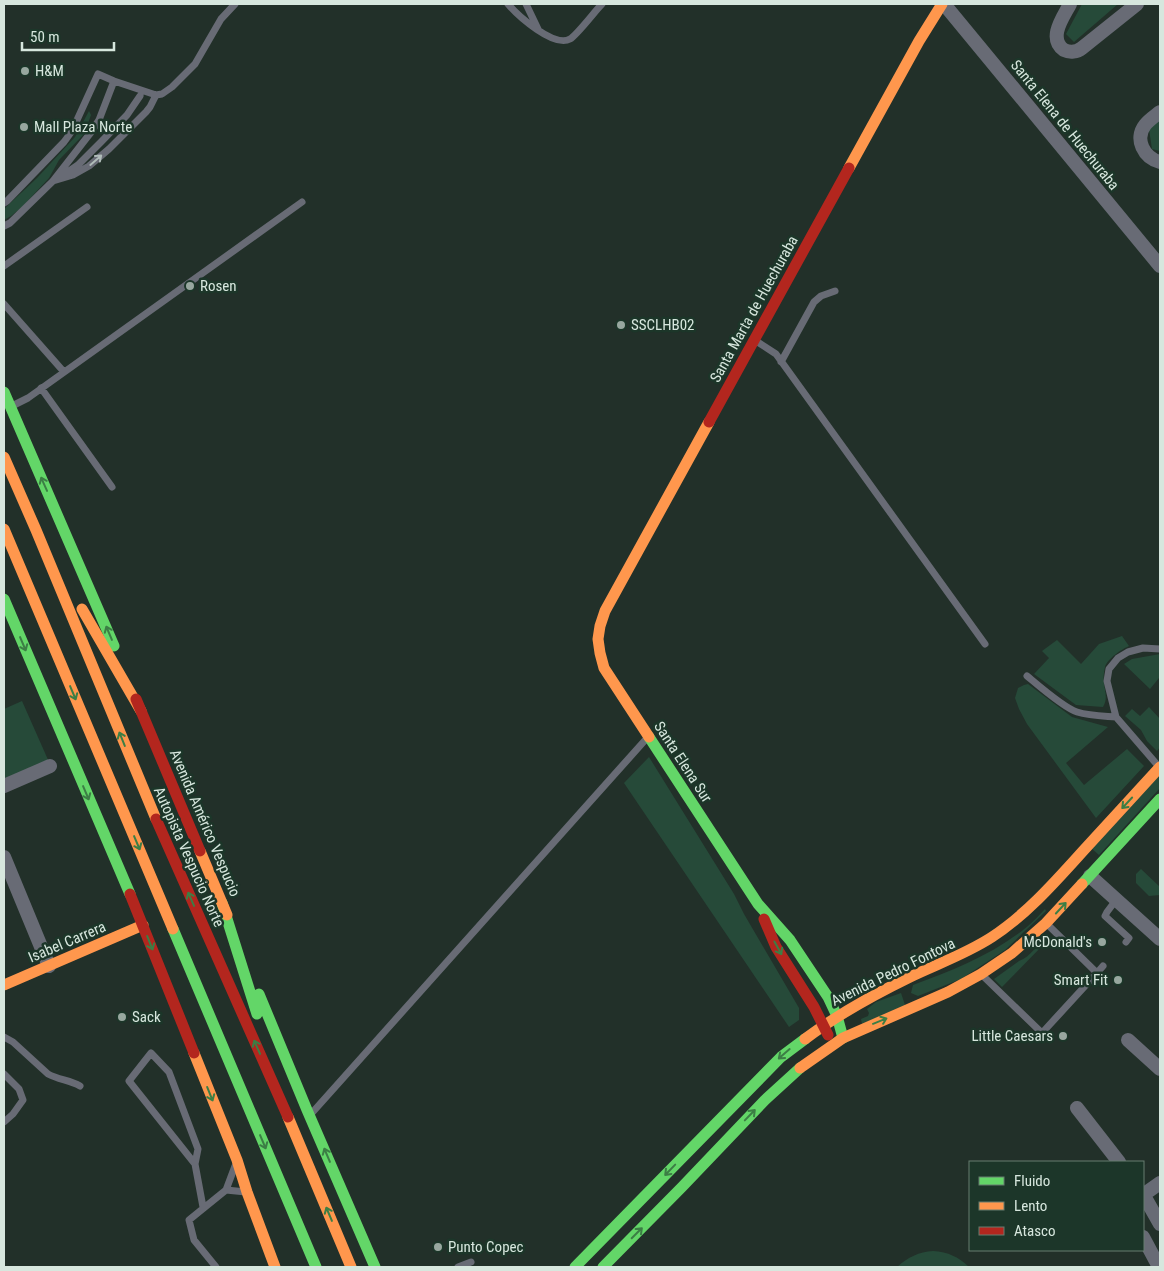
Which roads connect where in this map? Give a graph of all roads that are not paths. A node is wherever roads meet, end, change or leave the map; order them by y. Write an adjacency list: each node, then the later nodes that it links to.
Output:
1 (235, 4): 10 (lane)
2 (508, 4): 8 (lane)
3 (526, 4): 8 (lane)
4 (602, 4): 8 (lane)
5 (943, 4): 20 (street, Santa Elena de Huechuraba); 23 (main road, Santa Marta de Huechuraba)
6 (1070, 4): 7 (street)
7 (1137, 4)
8 (538, 29)
9 (114, 81): 10 (lane); 14 (lane); 16 (lane)
10 (156, 95): 14 (lane, one-way to 10)
11 (140, 96): 14 (lane)
12 (1160, 112): 13 (street)
13 (1160, 162)
14 (53, 181): 18 (lane)
15 (302, 202): 25 (lane)
16 (4, 203)
17 (87, 207): 19 (lane)
18 (7, 225)
19 (4, 266)
20 (1160, 266)
21 (835, 291): 24 (lane)
22 (4, 304): 25 (lane)
23 (754, 340): 24 (lane); 36 (main road, Santa Marta de Huechuraba)
24 (782, 362): 37 (lane)
25 (64, 372): 26 (lane)
26 (41, 388): 28 (lane); 30 (lane)
27 (4, 392): 28 (main road, Avenida Américo Vespucio)
28 (10, 408): 40 (main road, Avenida Américo Vespucio, one-way to 28)
29 (4, 456): 32 (main road, Autopista Vespucio Norte)
30 (112, 487)
31 (4, 529): 34 (main road)
32 (36, 530): 40 (main road); 76 (main road, Autopista Vespucio Norte, one-way to 32)
33 (4, 542): 34 (main road)
34 (27, 584): 91 (main road, one-way to 91)
35 (4, 599): 54 (main road, one-way to 54)
36 (598, 632): 42 (main road, Santa Elena Sur)
37 (986, 644)
38 (1160, 648): 41 (lane)
39 (1026, 676): 41 (lane)
40 (141, 710): 51 (main road, Avenida Américo Vespucio)
41 (1116, 717): 44 (lane)
42 (648, 736): 52 (main road, Santa Elena Sur); 74 (lane)
43 (50, 766): 45 (street)
44 (1160, 768): 61 (main road, Avenida Pedro Fontova, one-way to 61)
45 (4, 786)
46 (1160, 799): 48 (main road)
47 (4, 857): 49 (street)
48 (1090, 876): 50 (street); 53 (main road, one-way to 48)
49 (8, 880): 57 (street)
50 (1116, 900): 55 (street); 56 (lane)
51 (222, 903): 74 (main road, Avenida Américo Vespucio); 76 (main road)
52 (758, 904): 64 (main road, Santa Elena Sur); 65 (main road, Santa Elena Sur, one-way to 65)
53 (1046, 923): 59 (lane); 60 (main road)
54 (142, 926): 57 (main road, Isabel Carrera); 77 (main road, one-way to 77)
55 (1160, 939)
56 (1126, 942)
57 (49, 966): 62 (main road, Isabel Carrera)
58 (1103, 966): 59 (lane)
59 (1097, 973): 60 (lane)
60 (981, 974): 63 (main road)
61 (912, 976): 63 (main road); 64 (main road, Avenida Pedro Fontova)
62 (4, 986)
63 (921, 1004): 67 (main road, one-way to 63)
64 (837, 1016): 65 (main road, Avenida Pedro Fontova); 67 (main road, Santa Elena Sur)
65 (823, 1025): 69 (main road, Santa Elena Sur); 95 (main road, Avenida Pedro Fontova, one-way to 95)
66 (4, 1037): 72 (lane)
67 (843, 1038): 69 (main road)
68 (1128, 1040): 70 (street)
69 (833, 1045): 96 (main road, one-way to 69)
70 (1160, 1069)
71 (4, 1074): 75 (lane)
72 (80, 1086)
73 (1076, 1108): 78 (street)
74 (310, 1115): 93 (main road, Avenida Américo Vespucio, one-way to 74)
75 (4, 1122)
76 (298, 1140): 92 (main road, Autopista Vespucio Norte, one-way to 76)
77 (237, 1160): 81 (lane); 82 (main road)
78 (1118, 1161)
79 (195, 1164): 79 (lane); 85 (lane)
80 (1160, 1183): 83 (street)
81 (226, 1190): 82 (lane); 85 (lane)
82 (247, 1192): 90 (main road)
83 (1144, 1193)
84 (1144, 1196): 86 (street)
85 (203, 1207): 89 (lane)
86 (1160, 1224)
87 (1144, 1239): 97 (street)
88 (471, 1262): 94 (lane)
89 (216, 1267)
90 (275, 1267)
91 (316, 1267)
92 (351, 1267)
93 (375, 1267)
94 (458, 1267)
95 (575, 1267)
96 (603, 1267)
97 (1159, 1267)

